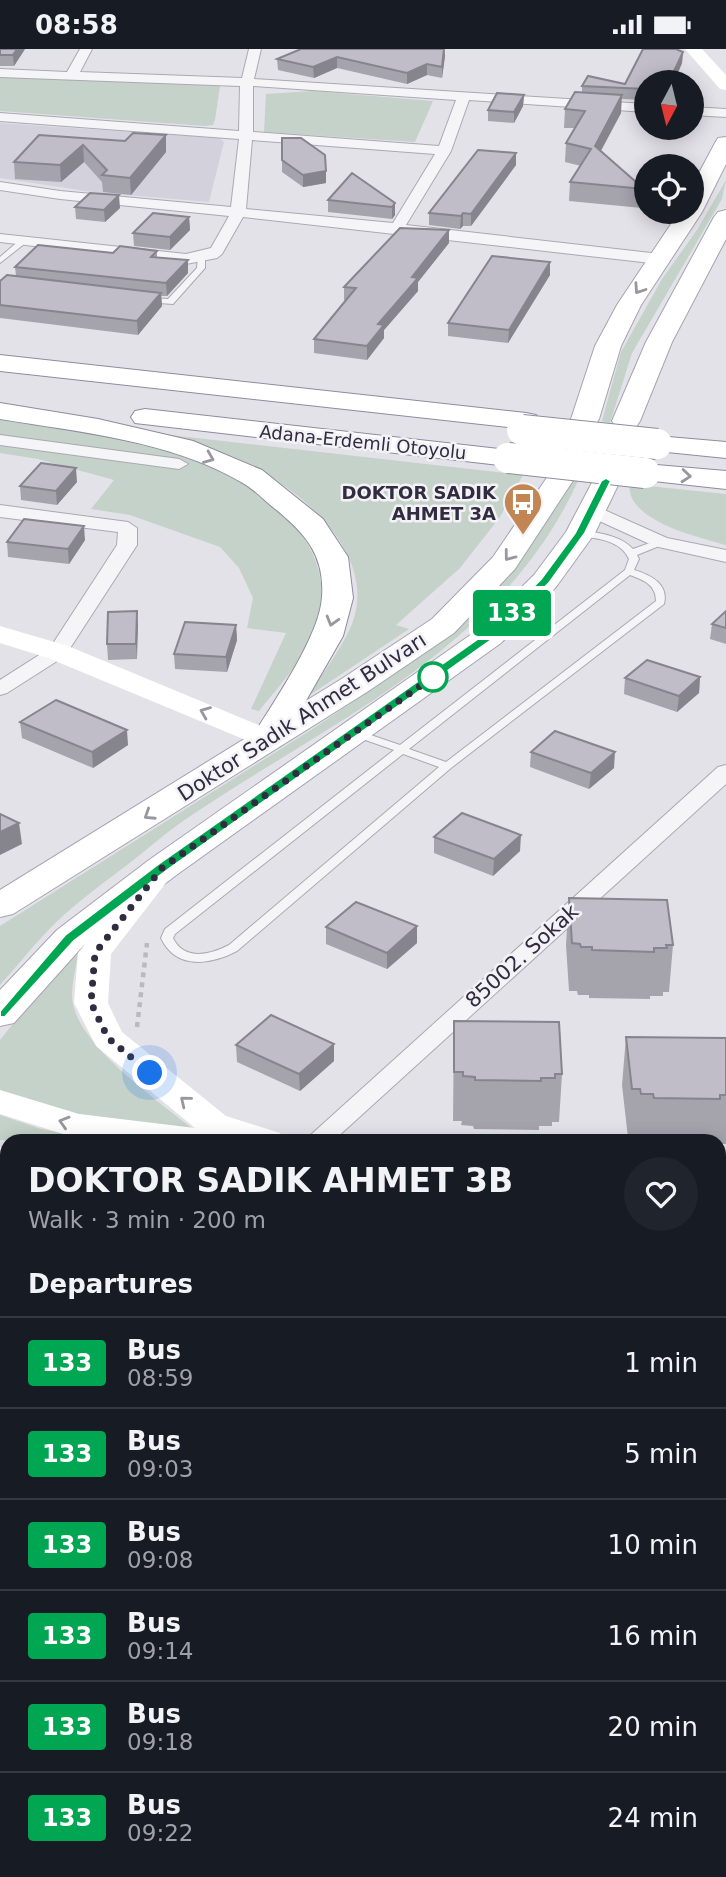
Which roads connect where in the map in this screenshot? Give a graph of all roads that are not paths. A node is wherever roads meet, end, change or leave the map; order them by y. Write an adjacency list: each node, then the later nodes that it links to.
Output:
1 (86, 49): 5 (street)
2 (255, 49): 6 (street)
3 (694, 49): 7 (main road)
4 (0, 73): 5 (street)
5 (72, 75): 6 (street)
6 (247, 82): 8 (street); 13 (street)
7 (726, 85)
8 (464, 96): 9 (street); 15 (street)
9 (634, 107)
10 (704, 112): 11 (street)
11 (726, 113)
12 (0, 117): 13 (street)
13 (246, 135): 15 (street); 18 (street)
14 (726, 143): 17 (main road)
15 (444, 151): 21 (street)
16 (0, 186): 18 (street)
17 (704, 186)
18 (238, 213): 21 (street); 24 (street)
19 (725, 223): 33 (main road)
20 (683, 224): 25 (main road)
21 (397, 228): 25 (street)
22 (0, 238): 23 (street)
23 (24, 241): 24 (street); 26 (lane)
24 (201, 257): 27 (lane)
25 (660, 259): 32 (main road, one-way to 32)
26 (0, 261)
27 (143, 299)
28 (0, 363): 34 (main road)
29 (0, 372): 34 (main road, Adana-Erdemli Otoyolu)
30 (0, 400): 42 (main road, Adana-Erdemli Otoyolu, one-way to 42, bridge)
31 (0, 411): 53 (main road, one-way to 53)
32 (586, 419)
33 (626, 421)
34 (524, 426): 35 (main road, Adana-Erdemli Otoyolu, bridge)
35 (659, 439): 37 (main road); 38 (main road, Adana-Erdemli Otoyolu)
36 (0, 440): 40 (street)
37 (726, 440)
38 (726, 450)
39 (569, 460): 53 (main road, Doktor Sadık Ahmet Bulvarı, one-way to 53)
40 (179, 464)
41 (612, 464): 44 (main road, Doktor Sadık Ahmet Bulvarı)
42 (726, 480)
43 (0, 511): 50 (street)
44 (586, 522): 45 (street); 46 (lane); 52 (main road, Doktor Sadık Ahmet Bulvarı)
45 (661, 542): 46 (lane); 47 (street)
46 (632, 553): 48 (lane)
47 (726, 556)
48 (629, 571): 54 (lane); 55 (lane)
49 (0, 635): 50 (main road)
50 (58, 652): 51 (street); 53 (main road, one-way to 50)
51 (0, 689)
52 (354, 733): 54 (lane); 57 (main road, Doktor Sadık Ahmet Bulvarı)
53 (268, 739): 58 (main road, Doktor Sadık Ahmet Bulvarı, one-way to 58)
54 (400, 749): 55 (lane); 55 (lane)
55 (447, 766)
56 (726, 772): 63 (street, 85002. Sokak)
57 (162, 868): 59 (main road, Doktor Sadık Ahmet Bulvarı); 62 (main road, one-way to 57)
58 (4, 902)
59 (0, 1014)
60 (0, 1102): 61 (main road, one-way to 60)
61 (144, 1134)
62 (245, 1134)
63 (325, 1134)

